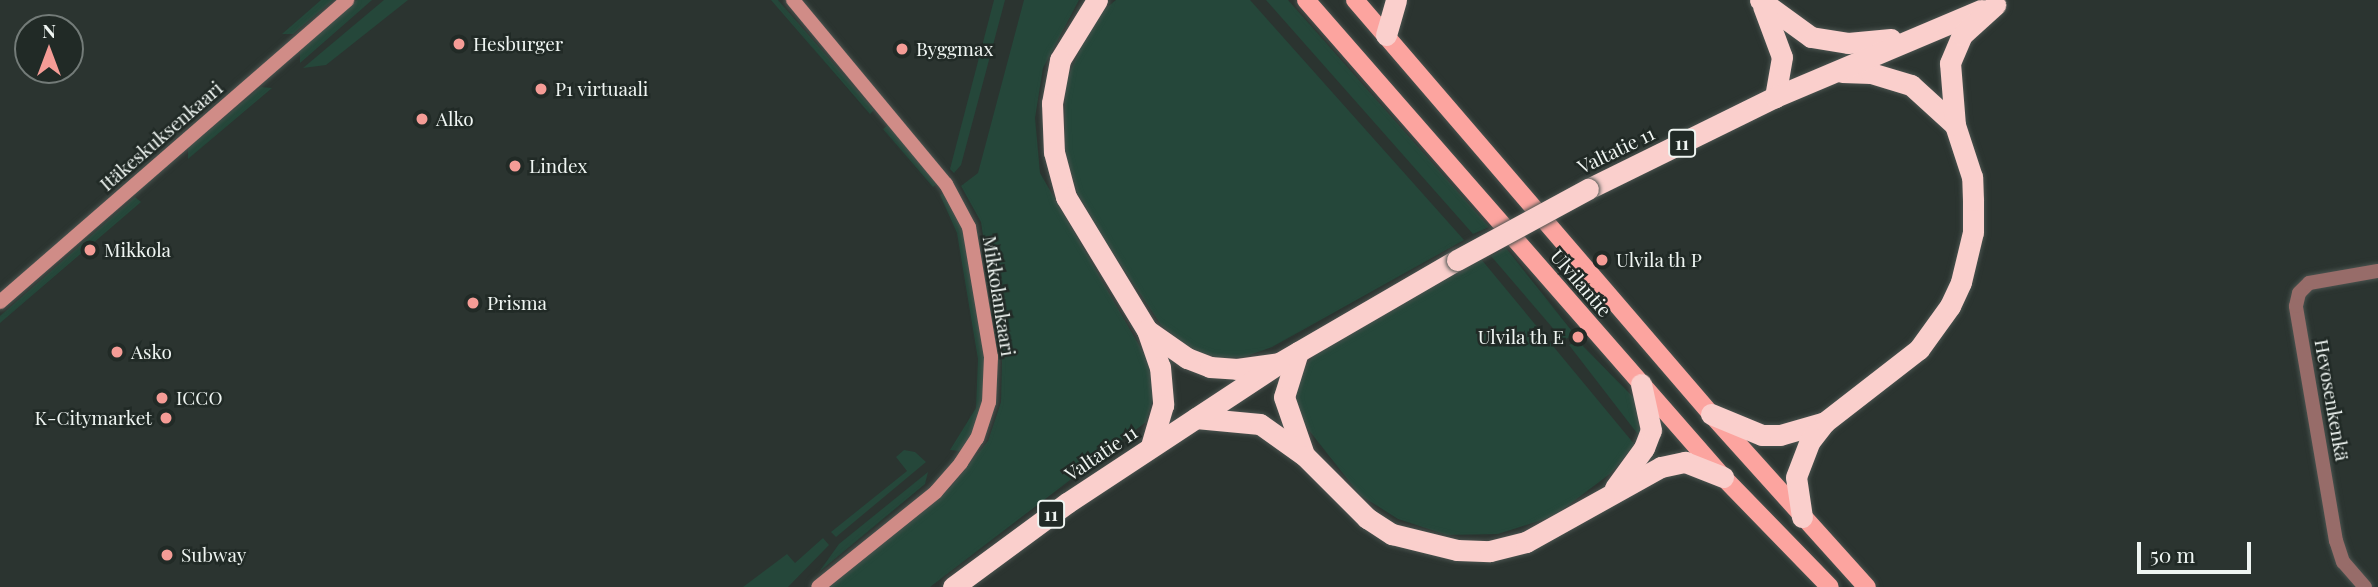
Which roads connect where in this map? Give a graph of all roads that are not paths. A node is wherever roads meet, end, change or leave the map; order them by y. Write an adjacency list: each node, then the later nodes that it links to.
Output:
1 (347, 0): 15 (street, Itäkeskuksenkaari)
2 (793, 0): 28 (street, Mikkolankaari)
3 (1097, 0): 16 (highway)
4 (1306, 0): 19 (main road, Ulvilantie)
5 (1355, 0): 9 (main road, Ulvilantie)
6 (1396, 0): 9 (highway)
7 (1761, 1): 10 (highway); 12 (highway)
8 (2001, 2): 10 (highway, Valtatie 11 / 11); 13 (highway)
9 (1386, 35): 20 (main road, Ulvilantie)
10 (1918, 36): 11 (highway, Valtatie 11 / 11)
11 (1835, 71): 12 (highway, Valtatie 11 / 11); 13 (highway)
12 (1776, 97): 17 (highway, Valtatie 11 / 11, bridge)
13 (1955, 125): 22 (highway)
14 (2378, 271): 32 (street, Hevosenkenkä)
15 (0, 302)
16 (1147, 330): 18 (highway); 23 (highway)
17 (1298, 352): 18 (highway, 11); 24 (highway)
18 (1279, 363): 21 (highway, Valtatie 11 / 11)
19 (1641, 384): 25 (main road, Ulvilantie); 26 (highway)
20 (1711, 414): 22 (highway); 27 (main road, Ulvilantie)
21 (1196, 418): 23 (highway, Valtatie 11 / 11); 24 (highway)
22 (1825, 422): 27 (highway)
23 (1151, 446): 29 (highway, Valtatie 11 / 11)
24 (1304, 456): 26 (highway)
25 (1723, 477): 26 (highway); 30 (main road, Ulvilantie)
26 (1612, 492)
27 (1802, 517): 31 (main road, Ulvilantie)
28 (818, 587)
29 (953, 587)
30 (1830, 587)
31 (1867, 587)
32 (2365, 587)

